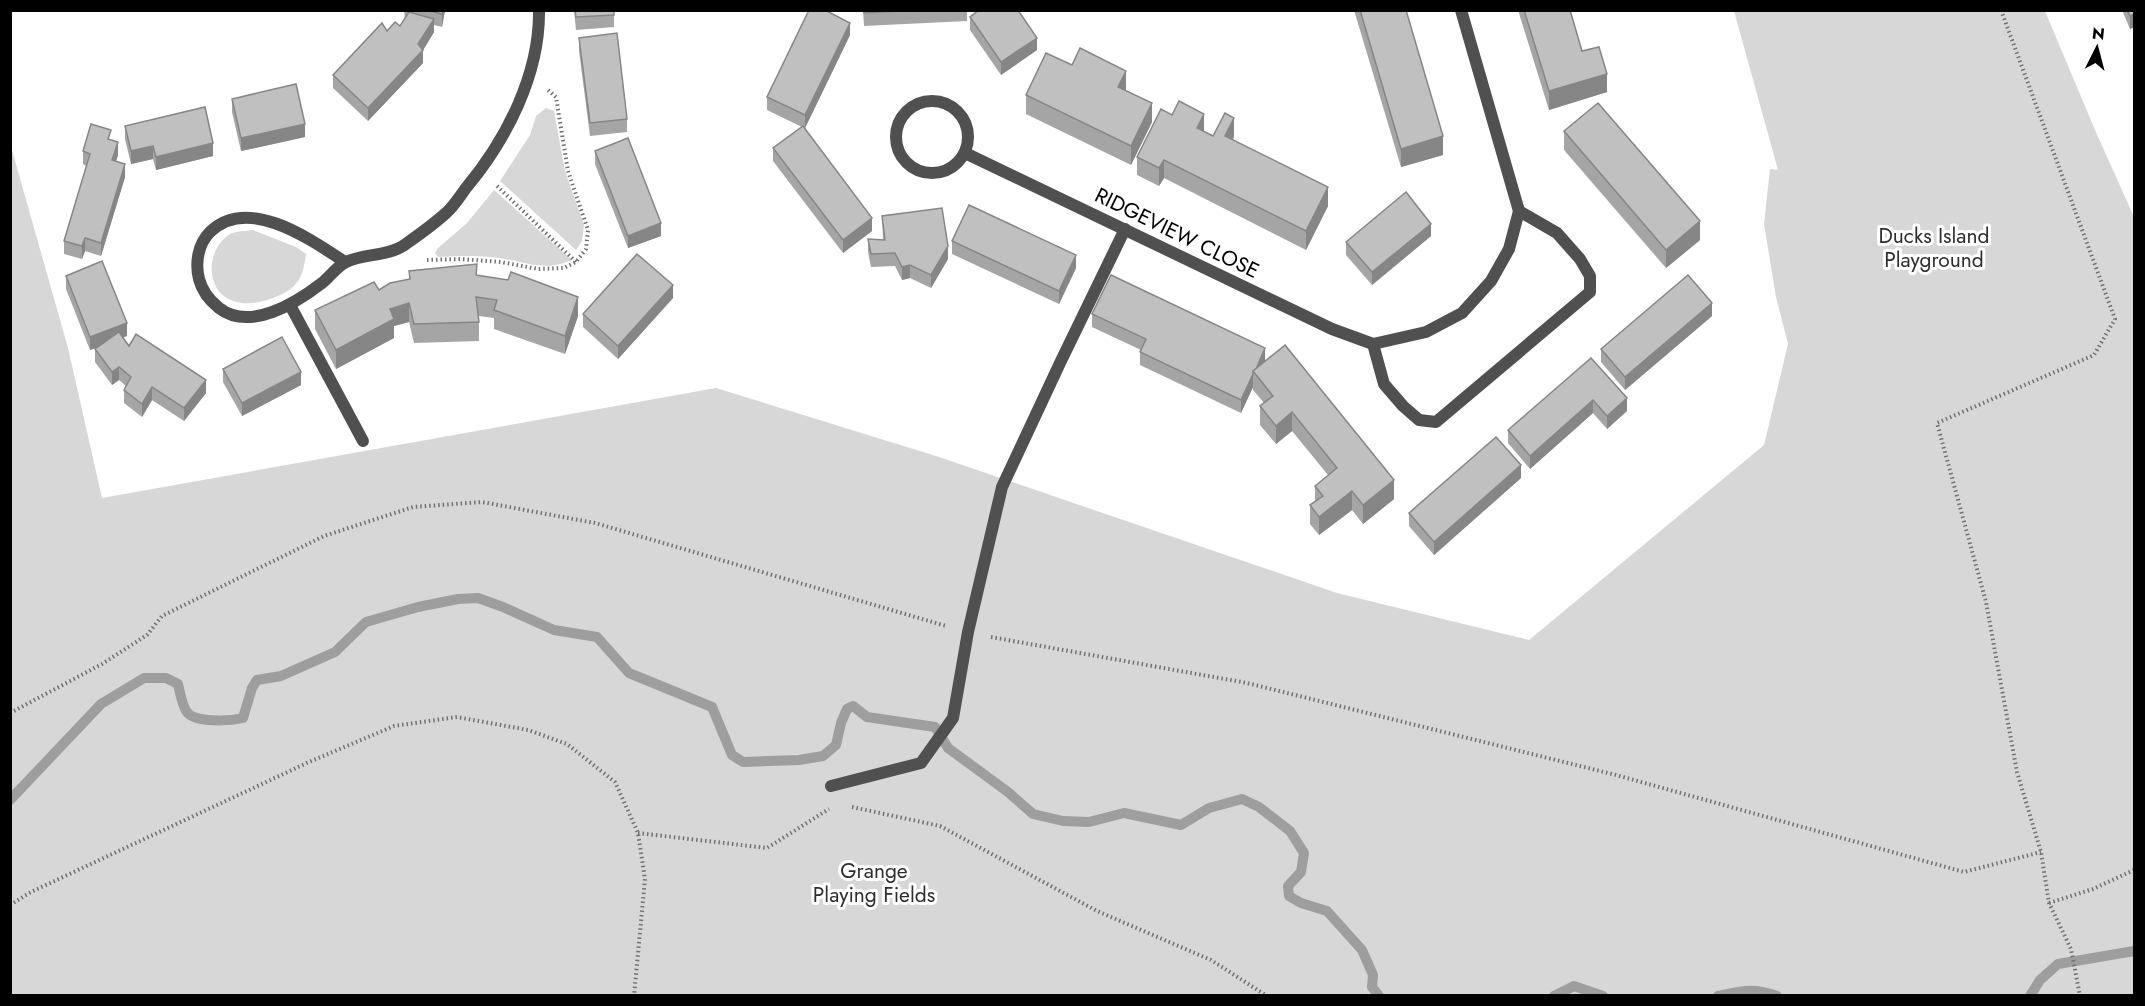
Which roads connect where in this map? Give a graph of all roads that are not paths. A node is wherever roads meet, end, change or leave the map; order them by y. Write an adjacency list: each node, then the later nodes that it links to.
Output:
1 (539, 10): 6 (street)
2 (1461, 10): 4 (street)
3 (965, 153): 3 (street); 5 (street, RIDGEVIEW CLOSE)
4 (1519, 211): 8 (street); 8 (street)
5 (1125, 229): 8 (street, RIDGEVIEW CLOSE); 10 (street)
6 (345, 262): 7 (street); 7 (street)
7 (290, 304): 9 (street)
8 (1373, 344)
9 (363, 441)
10 (831, 786)

